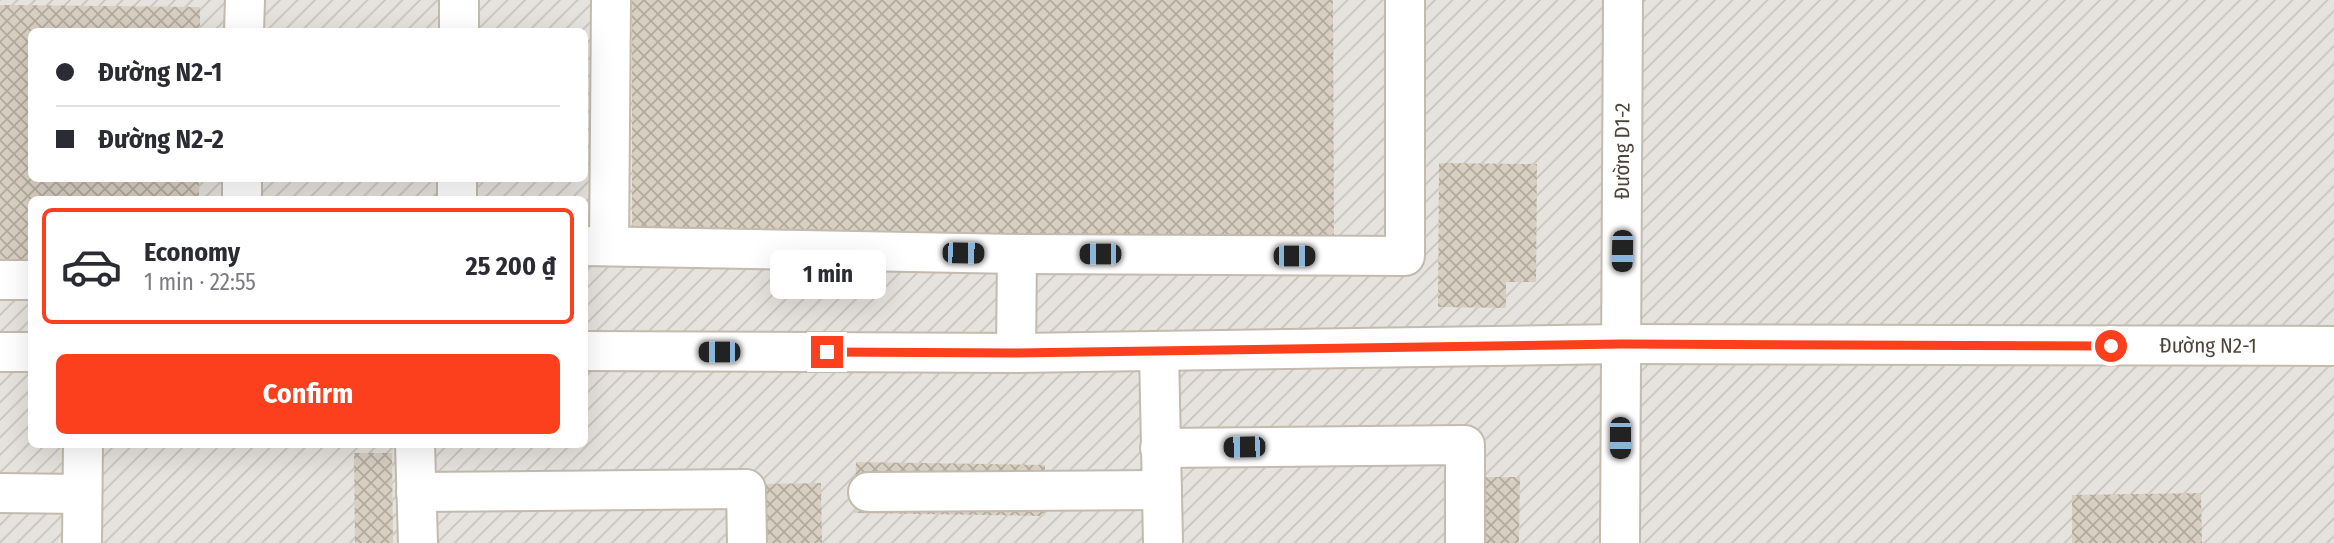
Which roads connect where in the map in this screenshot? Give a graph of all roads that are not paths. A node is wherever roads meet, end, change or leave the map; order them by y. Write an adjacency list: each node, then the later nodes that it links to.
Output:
1 (245, 0): 6 (street)
2 (459, 0): 7 (street)
3 (611, 0): 8 (street)
4 (1405, 0): 9 (street)
5 (1623, 0): 12 (street, Đường D1-2)
6 (244, 28)
7 (459, 28)
8 (597, 246): 9 (street)
9 (1017, 254): 18 (street)
10 (0, 280): 11 (street)
11 (28, 280)
12 (1621, 344): 13 (street, Đường N2-1); 15 (street, Đường N2-1); 32 (street, Đường D1-2)
13 (2334, 346)
14 (588, 351): 18 (street, Đường N2-1)
15 (1159, 351): 18 (street, Đường N2-1); 21 (street)
16 (0, 352): 17 (street)
17 (28, 352)
18 (1016, 353)
19 (83, 448): 26 (street)
20 (415, 448): 23 (street)
21 (1160, 448): 22 (street); 31 (street)
22 (1162, 490): 24 (street); 30 (street)
23 (416, 492): 28 (street); 29 (street)
24 (868, 492)
25 (0, 493): 26 (street)
26 (82, 494): 27 (street)
27 (82, 543)
28 (418, 543)
29 (747, 543)
30 (1163, 543)
31 (1465, 543)
32 (1620, 543)

